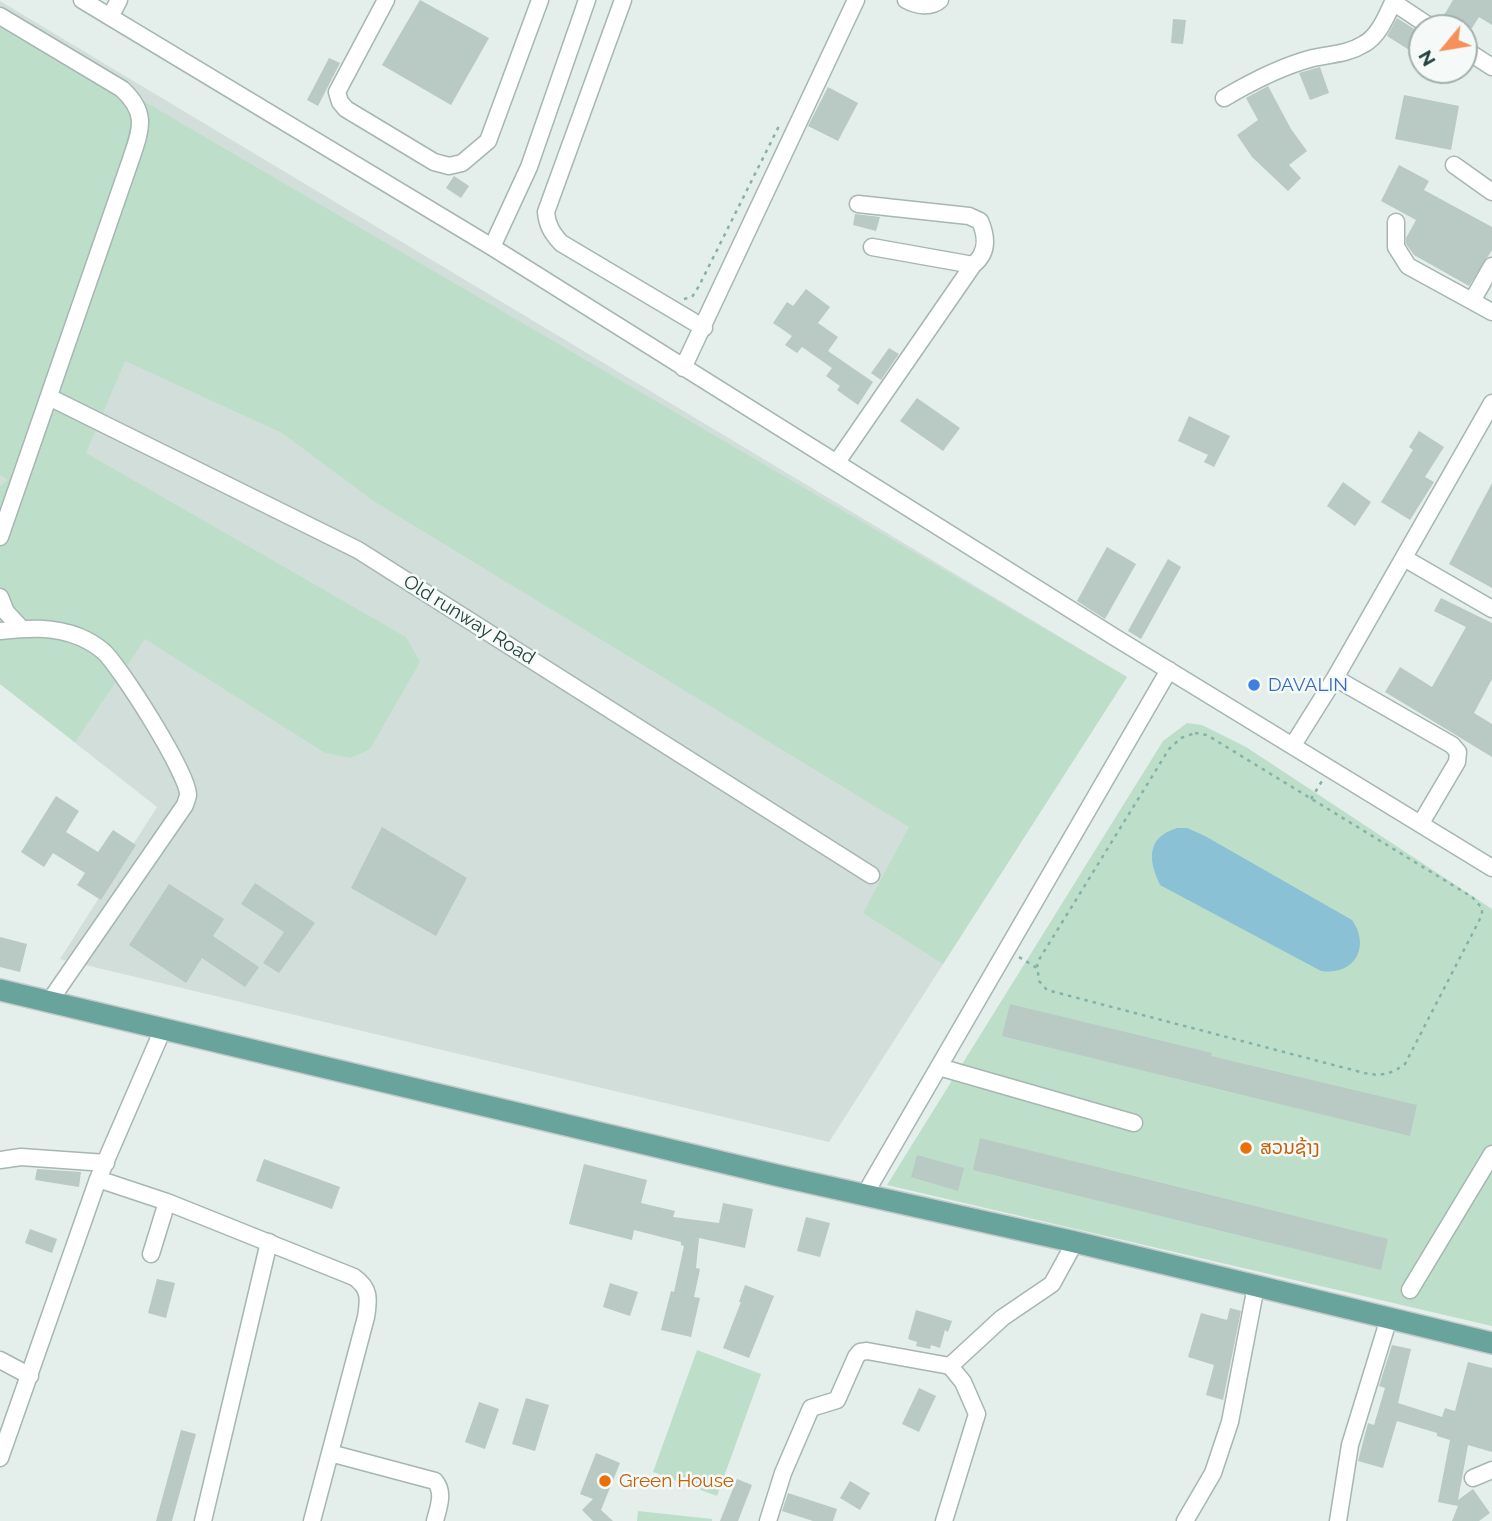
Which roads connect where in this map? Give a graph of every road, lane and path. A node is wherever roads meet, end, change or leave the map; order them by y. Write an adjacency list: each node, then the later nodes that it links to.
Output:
1 (82, 0): 13 (street)
2 (119, 0): 13 (street)
3 (386, 0): 4 (street)
4 (540, 0)
5 (587, 0): 20 (street)
6 (623, 0): 27 (street)
7 (856, 0): 27 (street)
8 (906, 0): 9 (street)
9 (940, 0)
10 (1394, 1): 11 (street); 14 (street)
11 (1413, 14)
12 (0, 16): 29 (street)
13 (110, 17): 20 (street)
14 (1224, 98)
15 (779, 126): 24 (path)
16 (1454, 164): 17 (street)
17 (1492, 192)
18 (858, 204): 22 (street)
19 (1396, 222): 25 (street)
20 (492, 247): 28 (street)
21 (872, 247): 22 (street)
22 (973, 265): 31 (street)
23 (1492, 266): 25 (street)
24 (681, 300)
25 (1472, 301): 26 (street)
26 (1492, 312)
27 (704, 328): 28 (street)
28 (683, 368): 31 (street)
29 (48, 397): 32 (street); 45 (street, Old runway Road)
30 (1492, 403): 33 (street)
31 (837, 462): 38 (street)
32 (0, 537)
33 (1404, 558): 35 (street); 39 (street)
34 (0, 597): 36 (street)
35 (1492, 609)
36 (21, 628): 37 (street); 49 (street)
37 (0, 631)
38 (1169, 670): 40 (street); 46 (street)
39 (1335, 678): 40 (street); 43 (street)
40 (1293, 744): 41 (street)
41 (1330, 767): 42 (path); 43 (street)
42 (1311, 799): 47 (path); 47 (path)
43 (1421, 823): 44 (street)
44 (1492, 868)
45 (872, 875)
46 (1007, 950): 47 (path); 51 (street)
47 (1037, 968)
48 (0, 990): 49 (main road)
49 (49, 1002): 50 (main road)
50 (163, 1029): 55 (street); 57 (main road)
51 (939, 1067): 52 (street); 57 (street)
52 (1134, 1123)
53 (1492, 1154): 63 (street)
54 (0, 1160): 55 (street)
55 (106, 1163): 56 (street)
56 (98, 1179): 58 (street); 68 (street)
57 (865, 1194): 60 (main road)
58 (167, 1202): 59 (street); 61 (street)
59 (269, 1242): 69 (street); 73 (street)
60 (1075, 1242): 62 (main road); 67 (street)
61 (151, 1254)
62 (1256, 1286): 64 (main road); 78 (street)
63 (1410, 1290)
64 (1389, 1318): 65 (main road); 79 (street)
65 (1492, 1343)
66 (0, 1360): 68 (street)
67 (950, 1366): 76 (street); 77 (street)
68 (30, 1376): 70 (street)
69 (330, 1453): 74 (street); 75 (street)
70 (0, 1458)
71 (1492, 1471): 72 (street)
72 (1473, 1478)
73 (203, 1521)
74 (312, 1521)
75 (435, 1521)
76 (768, 1521)
77 (944, 1521)
78 (1185, 1521)
79 (1338, 1521)

